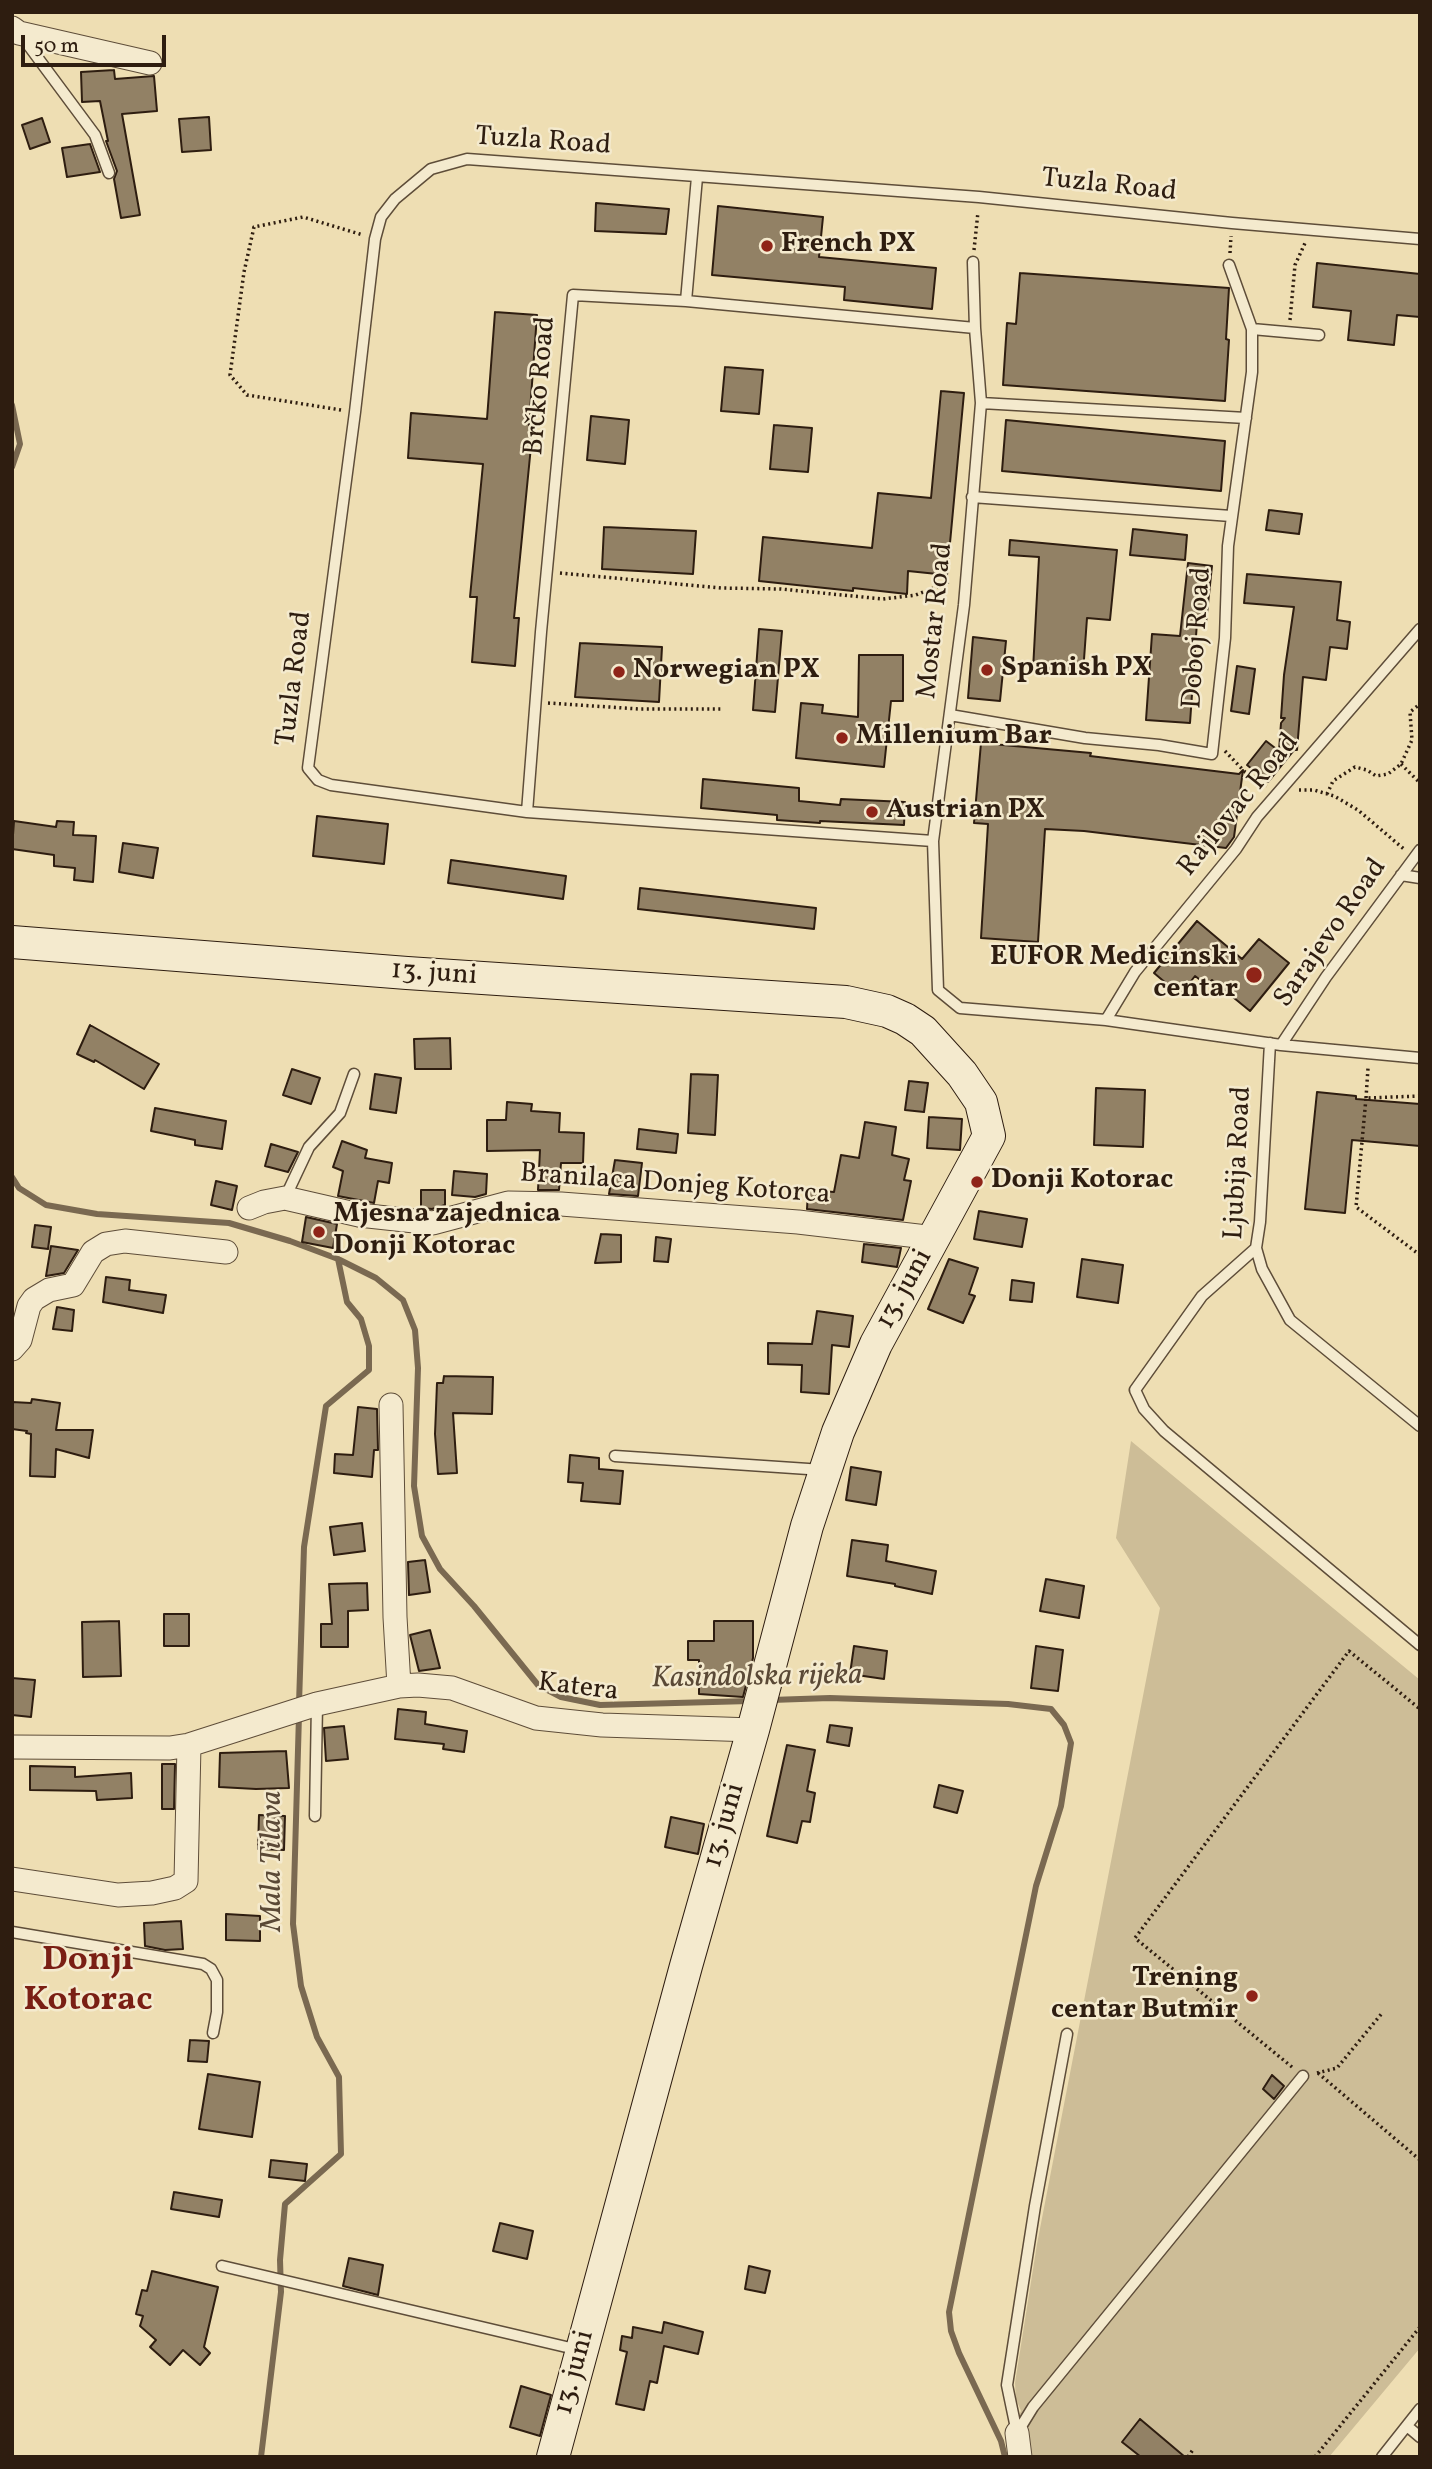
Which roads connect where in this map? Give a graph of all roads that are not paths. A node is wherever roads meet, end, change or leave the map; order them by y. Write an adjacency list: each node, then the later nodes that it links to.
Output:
1 (16, 30): 2 (street); 3 (lane)
2 (150, 63)
3 (109, 173)
4 (697, 177): 5 (lane, Tuzla Road); 8 (lane); 18 (lane, Tuzla Road)
5 (1420, 239)
6 (973, 262): 9 (lane, Mostar Road)
7 (1229, 265): 10 (lane, Doboj Road)
8 (686, 301): 9 (lane, Brčko Road); 18 (lane, Brčko Road)
9 (975, 328): 12 (lane, Mostar Road)
10 (1252, 329): 11 (lane); 13 (lane, Doboj Road)
11 (1319, 335)
12 (981, 403): 13 (lane); 14 (lane, Mostar Road)
13 (1246, 418): 15 (lane, Doboj Road)
14 (972, 497): 15 (lane); 17 (lane, Mostar Road)
15 (1231, 516): 17 (lane, Doboj Road)
16 (1420, 629): 24 (lane, Rajlovac Road)
17 (950, 715): 19 (lane, Mostar Road)
18 (527, 812): 19 (lane)
19 (933, 841): 24 (lane, Mostar Road)
20 (1417, 853): 21 (lane, Sarajevo Road)
21 (1401, 875): 22 (lane); 25 (lane, Sarajevo Road)
22 (1420, 878)
23 (12, 942): 30 (street, 13. juni)
24 (1106, 1020): 25 (lane)
25 (1276, 1044): 26 (lane); 31 (lane, Ljubija Road)
26 (1420, 1058)
27 (354, 1074): 28 (lane)
28 (285, 1198): 29 (street, Branilaca Donjeg Kotorca); 30 (street, Branilaca Donjeg Kotorca)
29 (249, 1208)
30 (935, 1238): 37 (street, 13. juni)
31 (1256, 1248): 35 (lane, Ljubija Road); 38 (lane)
32 (226, 1252): 33 (street)
33 (12, 1349)
34 (391, 1405): 39 (street)
35 (1419, 1422)
36 (615, 1456): 37 (lane)
37 (825, 1470): 41 (street, 13. juni)
38 (1420, 1644)
39 (398, 1686): 40 (street, Katera); 41 (street, Katera)
40 (305, 1708): 42 (street, Katera); 44 (lane)
41 (756, 1721): 51 (street, 13. juni)
42 (189, 1745): 43 (street, Katera); 45 (street)
43 (12, 1747)
44 (315, 1816)
45 (12, 1879)
46 (12, 1932): 47 (lane)
47 (213, 2033)
48 (1067, 2034): 54 (lane)
49 (1303, 2076): 54 (lane)
50 (222, 2266): 51 (lane)
51 (582, 2350): 56 (street, 13. juni)
52 (1420, 2409): 53 (lane)
53 (1407, 2426): 55 (lane); 58 (lane)
54 (1017, 2433): 57 (street)
55 (1420, 2437)
56 (553, 2457)
57 (1020, 2457)
58 (1382, 2457)

